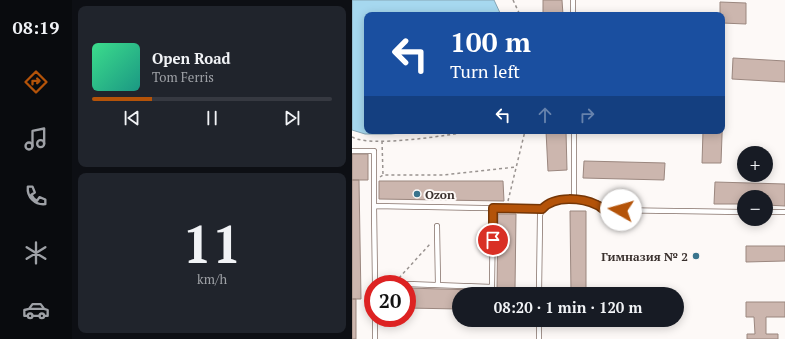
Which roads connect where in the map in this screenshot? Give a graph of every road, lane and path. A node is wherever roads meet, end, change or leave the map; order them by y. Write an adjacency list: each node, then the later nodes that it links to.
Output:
1 (512, 0): 3 (path)
2 (573, 0): 4 (lane)
3 (518, 12)
4 (573, 12)
5 (451, 134): 9 (path)
6 (524, 134): 11 (path)
7 (574, 134): 14 (lane)
8 (352, 136): 9 (path)
9 (382, 141): 12 (path)
10 (352, 151): 13 (lane)
11 (516, 167): 12 (path); 17 (path)
12 (383, 175): 13 (path)
13 (374, 179): 15 (lane)
14 (574, 199): 18 (lane); 19 (lane)
15 (374, 206): 16 (lane); 24 (lane)
16 (493, 208): 17 (lane); 27 (lane)
17 (505, 208): 18 (lane)
18 (542, 209): 28 (lane)
19 (737, 212)
20 (773, 212): 21 (lane)
21 (785, 212)
22 (437, 226): 23 (lane)
23 (437, 237): 25 (path); 27 (lane)
24 (375, 275)
25 (402, 275)
26 (416, 285): 27 (lane)
27 (438, 286)
28 (539, 287)
29 (375, 327): 31 (lane)
30 (539, 327): 32 (lane)
31 (375, 339)
32 (538, 339)

